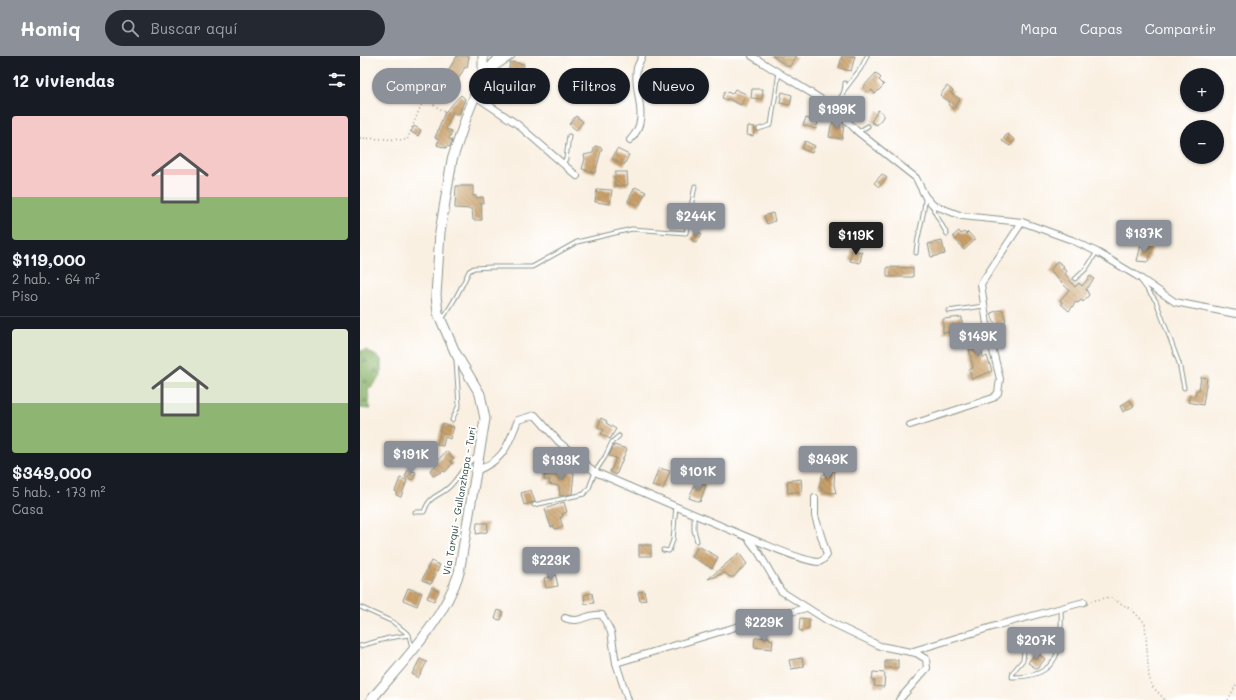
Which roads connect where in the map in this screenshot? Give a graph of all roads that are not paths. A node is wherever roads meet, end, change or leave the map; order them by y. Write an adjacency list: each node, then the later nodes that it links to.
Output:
1 (483, 56): 7 (main road, Vía Tarqui - Gullanzhapa - Turi)
2 (501, 56): 8 (main road)
3 (511, 56): 9 (street)
4 (642, 56): 20 (street)
5 (752, 56): 10 (street)
6 (867, 56): 12 (lane)
7 (483, 68)
8 (490, 68)
9 (493, 68)
10 (779, 72): 15 (street); 17 (lane)
11 (845, 83): 12 (lane)
12 (845, 89): 15 (lane)
13 (472, 104): 35 (main road, Vía Tarqui - Gullanzhapa - Turi)
14 (487, 104): 21 (street)
15 (832, 106): 18 (street)
16 (868, 126): 18 (lane)
17 (759, 129)
18 (858, 132): 24 (street)
19 (569, 136): 21 (lane)
20 (630, 140)
21 (562, 165): 22 (street)
22 (577, 176)
23 (695, 186): 35 (lane)
24 (925, 196): 25 (street); 29 (lane)
25 (934, 205): 26 (street); 27 (lane)
26 (1022, 222): 28 (street); 32 (street)
27 (947, 234)
28 (1096, 252): 30 (street); 31 (lane)
29 (916, 253)
30 (1137, 276): 34 (street); 37 (lane)
31 (1075, 279)
32 (984, 306): 33 (lane); 39 (street)
33 (948, 312)
34 (1236, 314)
35 (442, 319): 36 (main road, Vía Tarqui - Gullanzhapa - Turi)
36 (455, 352): 38 (lane); 41 (main road, Vía Tarqui - Gullanzhapa - Turi)
37 (1184, 388)
38 (452, 420)
39 (910, 425)
40 (619, 436): 43 (lane)
41 (480, 454): 42 (main road, Vía Tarqui - Gullanzhapa - Turi); 47 (lane)
42 (476, 471): 43 (street); 60 (main road, Vía Tarqui - Gullanzhapa - Turi)
43 (595, 472): 45 (lane); 46 (street)
44 (815, 498): 49 (street)
45 (534, 505)
46 (676, 506): 48 (street); 51 (lane)
47 (415, 512)
48 (694, 514): 49 (street); 50 (lane)
49 (747, 537): 54 (street)
50 (697, 541)
51 (663, 550)
52 (1084, 602): 55 (street)
53 (360, 608): 57 (lane)
54 (806, 608): 61 (street); 62 (street)
55 (1061, 608): 58 (lane); 61 (street)
56 (565, 618): 62 (street)
57 (409, 635): 59 (lane); 60 (lane)
58 (1025, 642)
59 (360, 646)
60 (414, 651): 63 (main road, Vía Tarqui - Gullanzhapa - Turi)
61 (908, 652): 65 (street)
62 (616, 663): 64 (street)
63 (371, 700)
64 (628, 700)
65 (899, 700)

